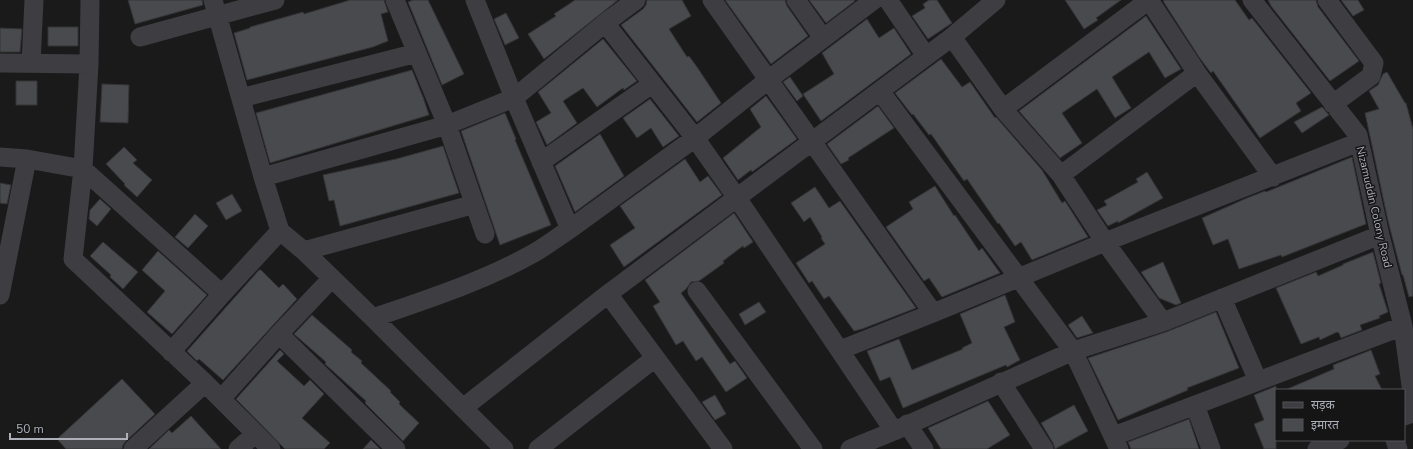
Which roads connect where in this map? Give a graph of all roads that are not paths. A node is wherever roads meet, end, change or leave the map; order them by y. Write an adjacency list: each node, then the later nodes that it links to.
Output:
1 (34, 0): 23 (street)
2 (90, 0): 24 (street)
3 (275, 0): 15 (street)
4 (395, 0): 20 (street)
5 (475, 0): 30 (street)
6 (636, 0): 16 (street)
7 (712, 0): 26 (street)
8 (796, 0): 19 (street)
9 (874, 0): 19 (street)
10 (888, 0): 21 (street)
11 (996, 0): 18 (street)
12 (1149, 0): 25 (street); 32 (street)
13 (1252, 0): 31 (street, Nizamuddin Colony Road)
14 (1327, 0): 31 (street)
15 (215, 8): 17 (street); 29 (street)
16 (606, 23): 27 (street); 30 (street)
17 (140, 37)
18 (952, 37): 21 (street); 32 (street)
19 (823, 38): 26 (street)
20 (417, 53): 29 (street); 33 (street)
21 (926, 56): 28 (street)
22 (0, 63): 23 (street)
23 (31, 63): 24 (street)
24 (89, 64): 40 (street)
25 (1197, 73): 41 (street); 43 (street)
26 (768, 80): 34 (street); 35 (street)
27 (652, 84): 34 (street); 39 (street)
28 (880, 91): 35 (street); 53 (street)
29 (241, 98): 42 (street)
30 (514, 98): 33 (street); 39 (street)
31 (1333, 104): 36 (street, Nizamuddin Colony Road)
32 (1003, 109): 41 (street)
33 (447, 125): 42 (street); 45 (street)
34 (695, 138): 44 (street); 46 (street)
35 (812, 142): 44 (street); 59 (street)
36 (1359, 142): 43 (street); 49 (street, Nizamuddin Colony Road)
37 (0, 157): 38 (street)
38 (27, 159): 40 (street); 57 (street)
39 (541, 162): 46 (street)
40 (83, 169): 55 (street); 66 (street)
41 (1061, 176): 50 (street)
42 (263, 177): 47 (street)
43 (1273, 177): 50 (street)
44 (737, 198): 56 (street); 64 (street)
45 (475, 204): 48 (street); 51 (street)
46 (570, 229): 60 (street)
47 (280, 231): 51 (street); 55 (street)
48 (485, 234)
49 (1380, 235): 58 (street); 62 (street, Nizamuddin Colony Road)
50 (1105, 242): 53 (street); 61 (street)
51 (304, 251): 52 (street)
52 (332, 278): 60 (street); 63 (street)
53 (1018, 278): 59 (street); 65 (street)
54 (697, 290): 86 (street)
55 (222, 294): 66 (street)
56 (608, 294): 67 (street); 74 (street)
57 (0, 295)
58 (1222, 298): 61 (street); 68 (street)
59 (933, 313): 64 (street)
60 (373, 318): 74 (street)
61 (1163, 322): 65 (street)
62 (1402, 326): 68 (street); 72 (street, Nizamuddin Colony Road)
63 (279, 334): 71 (street); 82 (street)
64 (840, 350): 75 (street)
65 (1073, 351): 69 (street); 78 (street)
66 (171, 352): 70 (street)
67 (655, 358): 84 (street); 85 (street)
68 (1258, 381): 73 (street)
69 (1001, 382): 75 (street); 89 (street)
70 (205, 383): 71 (street); 79 (street)
71 (221, 399): 76 (street)
72 (1413, 400)
73 (1195, 405): 78 (street); 90 (street)
74 (463, 408): 83 (street)
75 (900, 428): 87 (street); 88 (street)
76 (255, 434): 80 (street); 81 (street)
77 (1337, 441): 91 (street)
78 (1116, 443)
79 (133, 449)
80 (238, 449)
81 (271, 449)
82 (396, 449)
83 (504, 449)
84 (538, 449)
85 (723, 449)
86 (813, 449)
87 (850, 449)
88 (924, 449)
89 (1044, 449)
90 (1211, 449)
91 (1317, 449)

